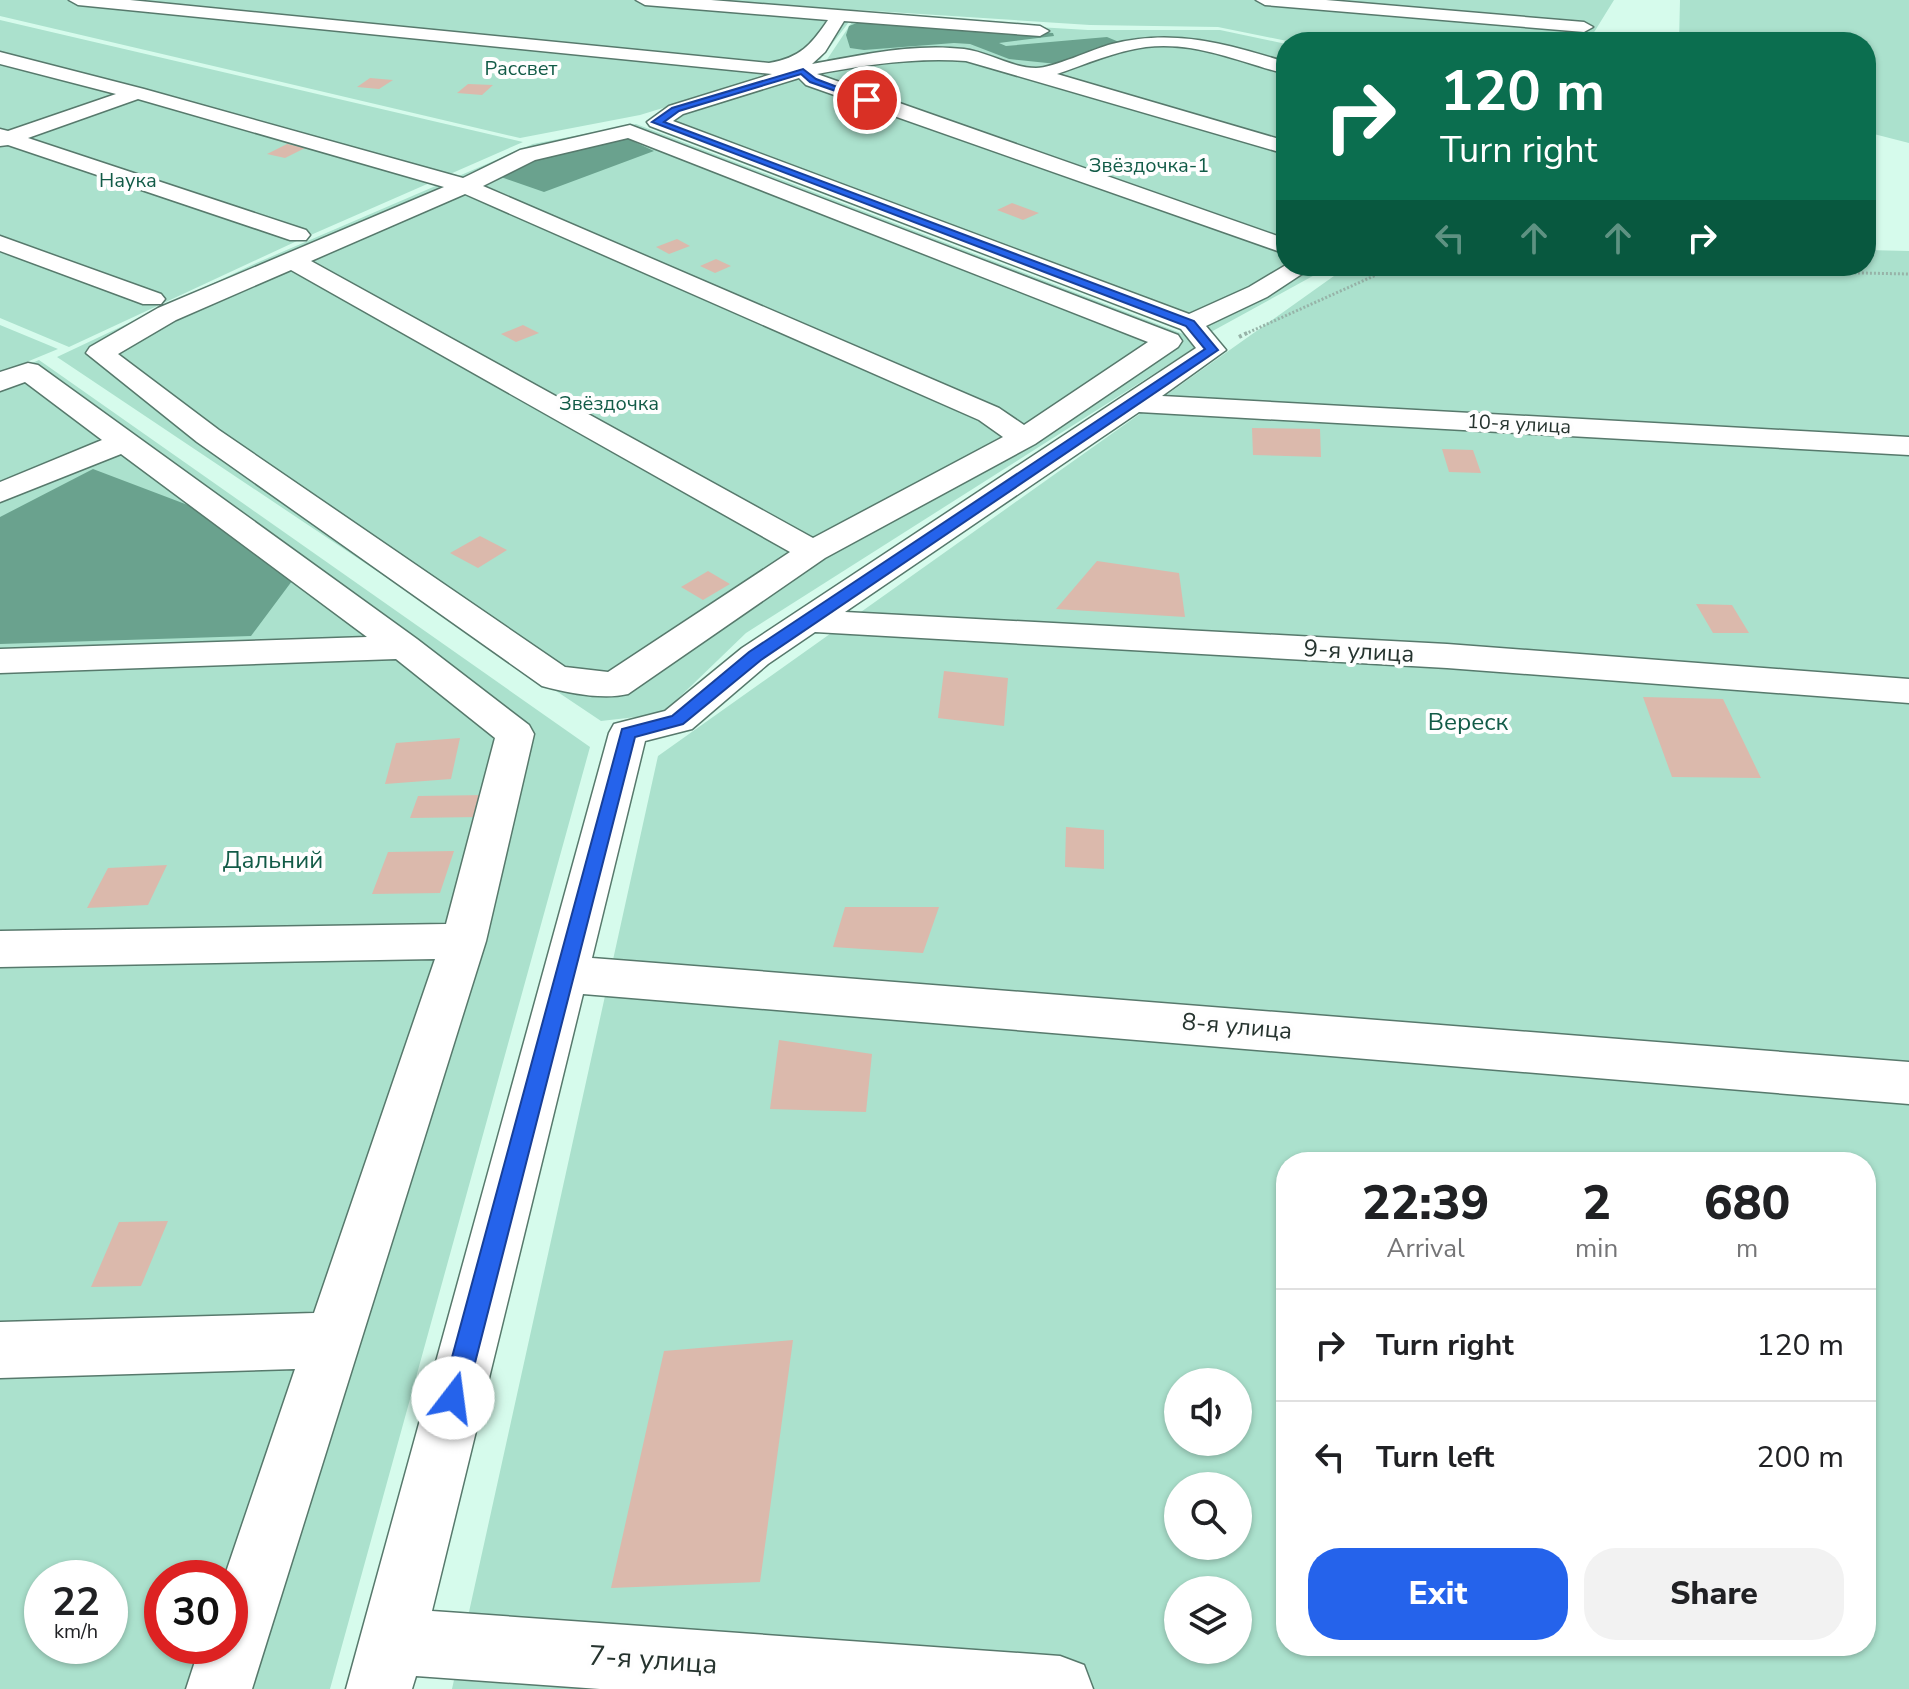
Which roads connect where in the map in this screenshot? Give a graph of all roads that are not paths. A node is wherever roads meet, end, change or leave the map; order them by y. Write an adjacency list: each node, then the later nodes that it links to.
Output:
1 (78, 0): 5 (street)
2 (645, 0): 3 (street)
3 (656, 0): 5 (street)
4 (1265, 0): 6 (street)
5 (838, 17): 7 (street)
6 (1584, 27)
7 (1040, 31)
8 (0, 58): 12 (street)
9 (1276, 65): 11 (street)
10 (803, 71): 11 (street); 17 (street); 21 (street)
11 (1036, 74): 14 (street)
12 (137, 93): 13 (street); 15 (street)
13 (3, 138): 18 (street)
14 (1276, 145)
15 (465, 186): 18 (street); 24 (street); 24 (street)
16 (0, 243): 20 (street)
17 (1276, 243)
18 (294, 248): 28 (street); 28 (street)
19 (1285, 276): 21 (street)
20 (152, 299)
21 (1201, 336): 23 (street)
22 (0, 382): 25 (street)
23 (1130, 403): 26 (street, 10-я улица); 29 (street)
24 (1024, 438): 28 (street)
25 (125, 441): 27 (street); 30 (street)
26 (1909, 446)
27 (0, 493)
28 (813, 551)
29 (809, 621): 32 (street, 9-я улица); 35 (street)
30 (404, 647): 31 (street); 33 (street)
31 (0, 661)
32 (1909, 691)
33 (464, 941): 34 (street); 37 (street)
34 (0, 949)
35 (565, 974): 36 (street, 8-я улица); 39 (street)
36 (1909, 1083)
37 (334, 1340): 38 (street); 40 (street)
38 (0, 1350)
39 (384, 1665): 41 (street, 7-я улица)
40 (219, 1689)
41 (1060, 1689)

